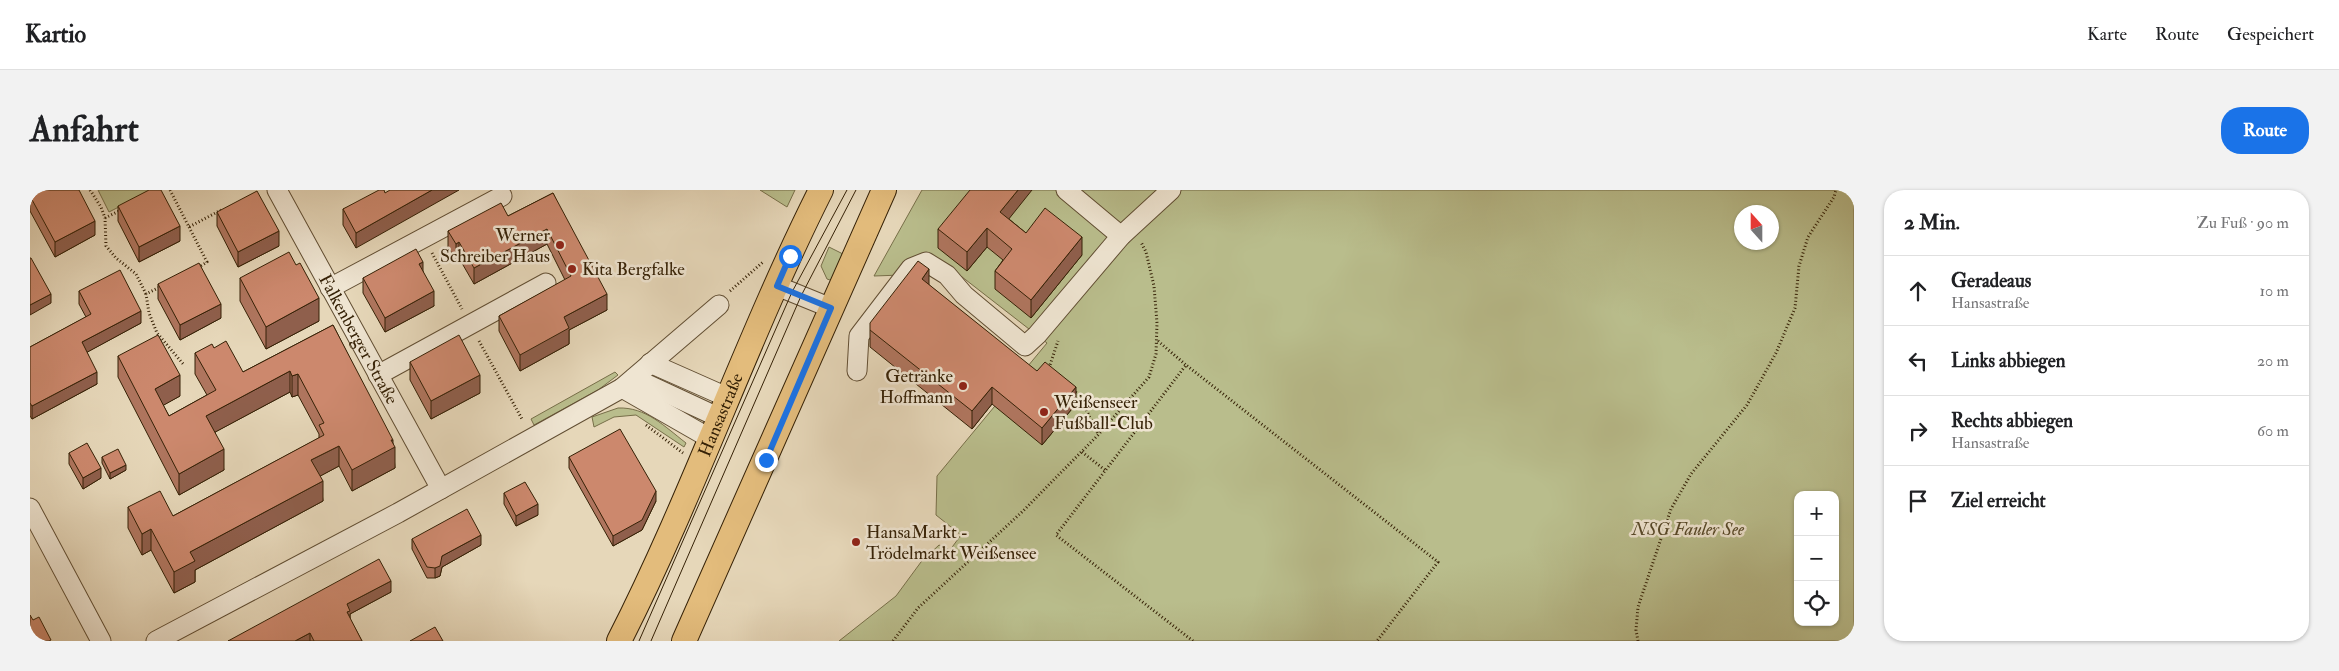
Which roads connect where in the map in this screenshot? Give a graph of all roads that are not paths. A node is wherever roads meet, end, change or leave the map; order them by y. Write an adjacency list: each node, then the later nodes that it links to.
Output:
1 (277, 190): 10 (street, Falkenberger Straße)
2 (821, 190): 9 (main road, Hansastraße)
3 (884, 190): 12 (main road)
4 (1066, 190): 7 (street)
5 (1170, 190): 7 (street)
6 (502, 196): 10 (street)
7 (1125, 232): 14 (street)
8 (546, 283): 15 (street)
9 (777, 286): 12 (street); 17 (main road, Hansastraße)
10 (330, 288): 15 (street, Falkenberger Straße)
11 (719, 305): 13 (street)
12 (831, 308): 23 (main road)
13 (650, 363): 16 (street); 17 (street)
14 (857, 371)
15 (378, 375): 18 (street, Falkenberger Straße)
16 (628, 383): 17 (street); 18 (street)
17 (720, 418): 22 (main road, Hansastraße)
18 (441, 489): 21 (street)
19 (30, 508): 20 (street)
20 (101, 641)
21 (156, 641)
22 (619, 641)
23 (684, 641)

